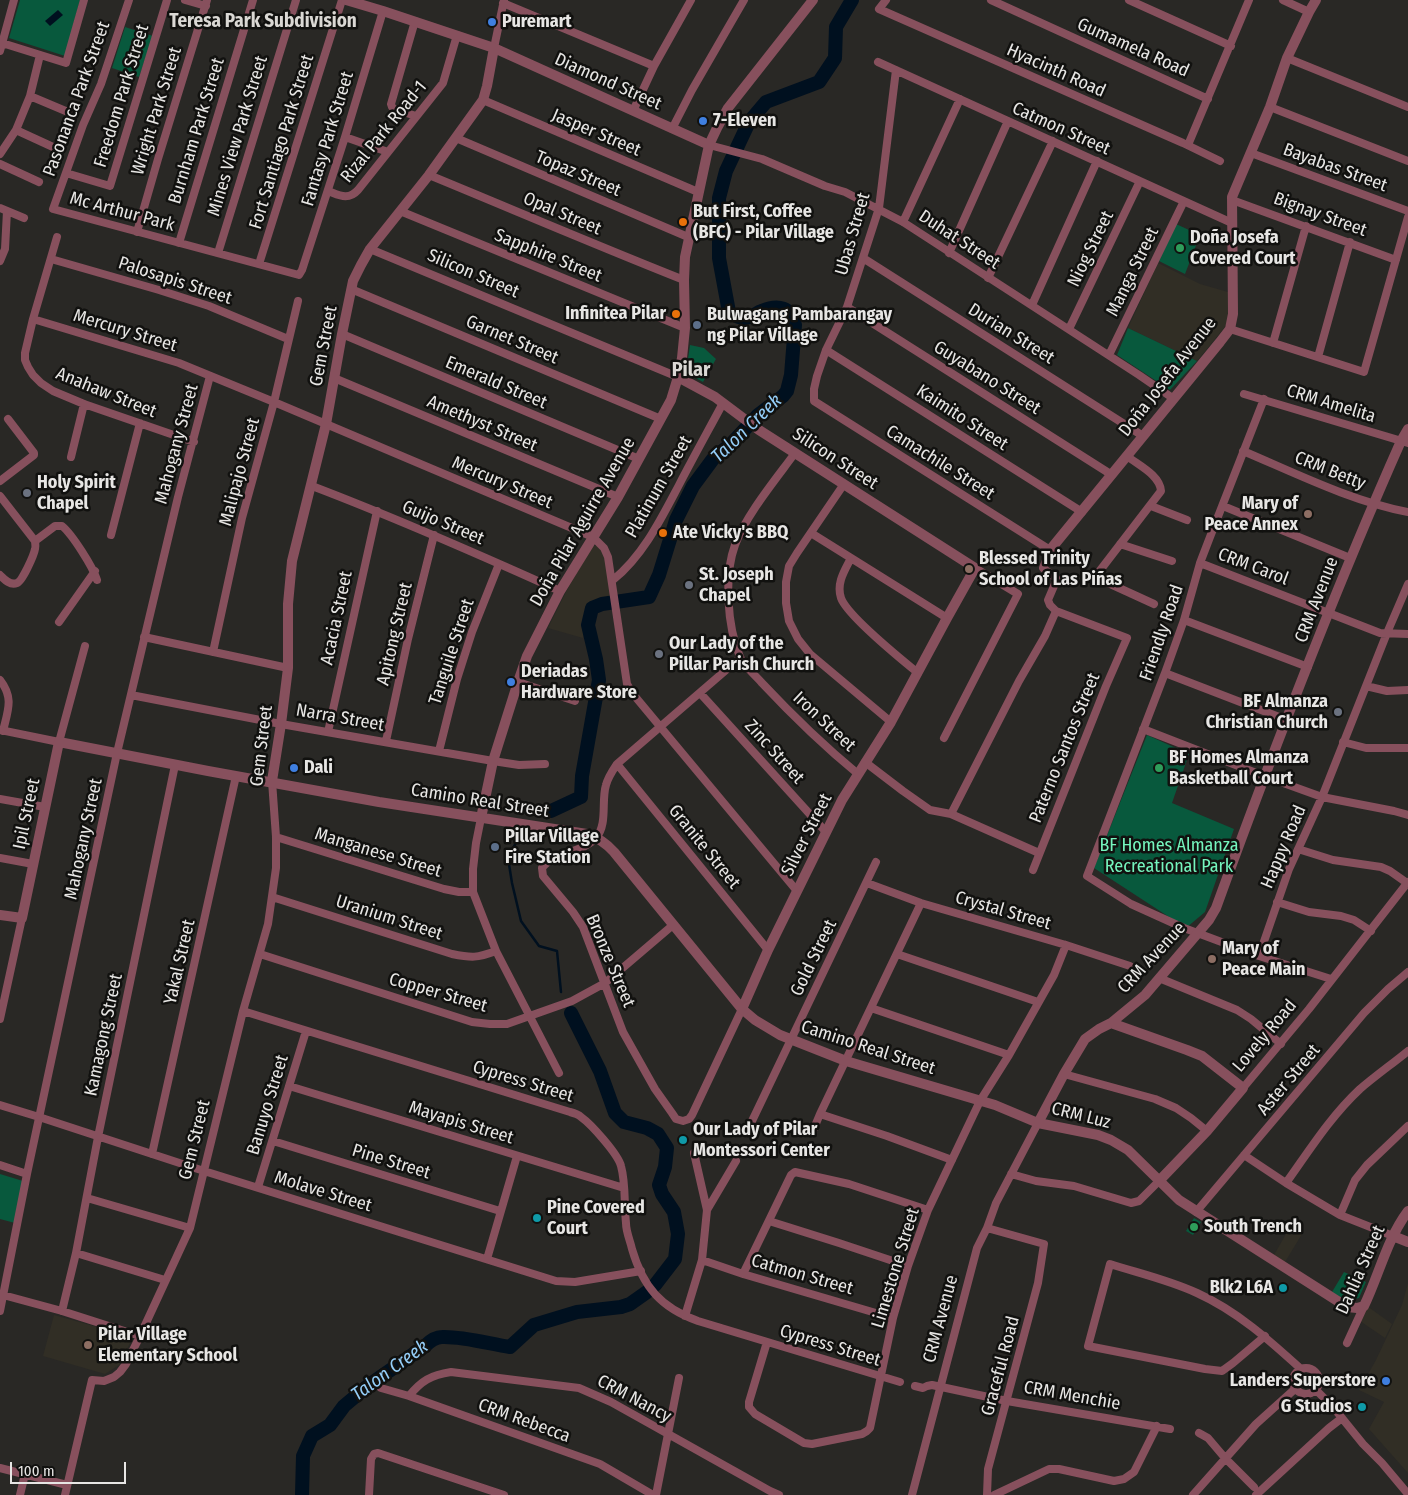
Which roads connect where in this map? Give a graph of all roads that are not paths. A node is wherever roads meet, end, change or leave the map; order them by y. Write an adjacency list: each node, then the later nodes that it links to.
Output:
1 (14, 0): 26 (street)
2 (84, 0): 28 (street)
3 (129, 0): 58 (street, Pasonanca Park Street)
4 (168, 0): 58 (street, Freedom Park Street)
5 (185, 0): 20 (street)
6 (253, 0): 80 (street, Burnham Park Street)
7 (296, 0): 83 (street, Mines View Park Street)
8 (342, 0): 88 (street, Fort Santiago Park Street)
9 (346, 0): 21 (street, Diamond Street)
10 (691, 0): 31 (street)
11 (744, 0): 43 (street)
12 (813, 0): 48 (street, Doña Pilar Aguirre Avenue)
13 (886, 0): 49 (street, Hyacinth Road)
14 (991, 0): 35 (street, Gumamela Road)
15 (1129, 0): 25 (street)
16 (1249, 0): 25 (street)
17 (1283, 0): 22 (street)
18 (1316, 0): 22 (street, Doña Josefa Avenue)
19 (503, 2): 27 (street, Gem Street); 31 (street)
20 (206, 3): 76 (street, Wright Park Street)
21 (383, 11): 23 (street, Diamond Street); 45 (street, Fantasy Park Street)
22 (1309, 12): 29 (street, Doña Josefa Avenue)
23 (415, 21): 24 (street, Diamond Street); 41 (street)
24 (456, 35): 27 (street, Diamond Street); 41 (street, Rizal Park Road-1)
25 (1231, 46): 35 (street)
26 (1, 47): 28 (street)
27 (494, 48): 36 (street, Gem Street); 39 (street, Diamond Street)
28 (40, 55): 33 (street)
29 (1287, 58): 37 (street, Doña Josefa Avenue); 38 (street)
30 (878, 62): 32 (street, Catmon Street)
31 (654, 66): 39 (street)
32 (896, 70): 34 (street, Catmon Street); 66 (street, Ubas Street)
33 (30, 96): 40 (street); 44 (street)
34 (960, 99): 42 (street, Catmon Street); 73 (street)
35 (1208, 99): 49 (street)
36 (483, 100): 46 (street, Gem Street); 63 (street, Jasper Street)
37 (1270, 107): 52 (street, Doña Josefa Avenue); 54 (street)
38 (1408, 107)
39 (633, 111): 43 (street, Diamond Street)
40 (68, 112)
41 (416, 116): 51 (street, Rizal Park Road-1)
42 (1008, 121): 47 (street, Catmon Street); 82 (street)
43 (672, 129): 48 (street, Diamond Street)
44 (16, 130): 50 (street); 53 (street)
45 (345, 137): 51 (street); 62 (street, Fantasy Park Street)
46 (456, 138): 59 (street, Gem Street); 78 (street, Topaz Street)
47 (1053, 141): 55 (street, Catmon Street); 90 (street)
48 (709, 145): 63 (street, Doña Pilar Aguirre Avenue); 66 (street, Duhat Street)
49 (1188, 145): 56 (street, Hyacinth Road)
50 (53, 147)
51 (388, 152): 62 (street, Rizal Park Road-1)
52 (1251, 153): 64 (street, Doña Josefa Avenue); 70 (street, Bayabas Street)
53 (0, 154)
54 (1408, 160)
55 (1097, 161): 60 (street, Catmon Street); 94 (street)
56 (1220, 162)
57 (0, 164): 61 (street)
58 (66, 172): 67 (street, Pasonanca Park Street)
59 (429, 174): 69 (street, Gem Street); 91 (street, Opal Street)
60 (1140, 181): 65 (street, Catmon Street); 99 (street, Niog Street)
61 (39, 182)
62 (328, 191): 89 (street, Fantasy Park Street)
63 (698, 192): 78 (street, Doña Pilar Aguirre Avenue)
64 (1232, 200): 74 (street, Doña Josefa Avenue); 75 (street, Bignay Street)
65 (1184, 201): 74 (street, Catmon Street); 104 (street, Manga Street)
66 (879, 208): 73 (street, Duhat Street); 84 (street, Ubas Street)
67 (53, 209): 76 (street, Mc Arthur Park)
68 (3, 210): 72 (street); 86 (street)
69 (400, 211): 81 (street, Gem Street); 97 (street, Sapphire Street)
70 (1408, 211)
71 (1408, 217): 87 (street)
72 (24, 218)
73 (903, 222): 82 (street, Duhat Street)
74 (1232, 223): 98 (street, Doña Josefa Avenue)
75 (1306, 226): 79 (street, Bignay Street); 102 (street)
76 (137, 232): 80 (street, Mc Arthur Park)
77 (57, 237): 85 (street, Anahaw Street)
78 (688, 237): 91 (street, Doña Pilar Aguirre Avenue)
79 (1350, 242): 87 (street, Bignay Street); 105 (street)
80 (178, 243): 83 (street, Mc Arthur Park)
81 (370, 249): 92 (street, Gem Street); 107 (street, Silicon Street)
82 (949, 252): 90 (street, Duhat Street)
83 (218, 253): 88 (street, Mc Arthur Park)
84 (863, 258): 95 (street, Ubas Street); 121 (street, Durian Street)
85 (51, 259): 96 (street, Anahaw Street); 101 (street, Palosapis Street)
86 (0, 260)
87 (1396, 260): 105 (street)
88 (259, 264): 89 (street, Mc Arthur Park)
89 (299, 275)
90 (988, 278): 94 (street, Duhat Street)
91 (684, 280): 97 (street, Doña Pilar Aguirre Avenue)
92 (351, 289): 100 (street, Gem Street); 117 (street, Garnet Street)
93 (298, 301): 101 (street, Malipajo Street)
94 (1032, 305): 99 (street, Duhat Street)
95 (847, 306): 103 (street, Ubas Street); 129 (street, Guyabano Street)
96 (33, 319): 106 (street, Mercury Street); 115 (street, Anahaw Street)
97 (685, 328): 107 (street, Doña Pilar Aguirre Avenue)
98 (1230, 328): 102 (street); 110 (street, Doña Josefa Avenue)
99 (1069, 329): 104 (street, Duhat Street)
100 (342, 334): 108 (street, Gem Street); 128 (street, Emerald Street)
101 (288, 339): 113 (street, Malipajo Street)
102 (1273, 343): 105 (street)
103 (826, 350): 112 (street, Ubas Street); 139 (street, Kaimito Street)
104 (1109, 355): 110 (street, Duhat Street)
105 (1318, 358)
106 (210, 376): 113 (street, Mercury Street); 122 (street, Mahogany Street)
107 (678, 377): 114 (street, Silicon Street); 117 (street, Doña Pilar Aguirre Avenue)
108 (334, 378): 119 (street, Gem Street); 134 (street, Amethyst Street)
109 (1244, 394): 111 (street, CRM Amelita)
110 (1174, 399): 121 (street, Doña Josefa Avenue)
111 (1264, 399): 123 (street, CRM Amelita); 124 (street, Friendly Road)
112 (814, 401): 148 (street, Camachile Street)
113 (274, 402): 119 (street, Mercury Street); 171 (street, Malipajo Street)
114 (723, 403): 125 (street, Silicon Street); 158 (street, Platinum Street)
115 (84, 404): 118 (street, Anahaw Street); 127 (street)
116 (8, 419): 130 (street)
117 (661, 419): 128 (street, Doña Pilar Aguirre Avenue)
118 (140, 423): 122 (street, Anahaw Street); 143 (street)
119 (326, 424): 132 (street, Gem Street); 145 (street, Mercury Street)
120 (1408, 429): 123 (street, CRM Avenue)
121 (1143, 436): 126 (street, Doña Josefa Avenue)
122 (194, 442): 169 (street, Mahogany Street)
123 (1404, 442): 135 (street, CRM Avenue)
124 (1243, 451): 135 (street, CRM Betty); 137 (street, Friendly Road)
125 (796, 453): 131 (street, Silicon Street); 172 (street, Iron Street)
126 (1127, 456): 129 (street, Doña Josefa Avenue); 136 (street)
127 (71, 457)
128 (639, 460): 134 (street, Doña Pilar Aguirre Avenue)
129 (1112, 475): 139 (street, Doña Josefa Avenue)
130 (0, 482)
131 (844, 484): 142 (street); 154 (street, Silicon Street)
132 (312, 486): 138 (street, Guijo Street); 174 (street, Gem Street)
133 (0, 496): 146 (street)
134 (618, 498): 145 (street, Doña Pilar Aguirre Avenue)
135 (1373, 504): 140 (street, CRM Betty); 150 (street, CRM Avenue)
136 (1151, 506): 141 (street); 147 (street)
137 (1223, 506): 150 (street); 152 (street, Friendly Road)
138 (377, 511): 144 (street, Guijo Street); 190 (street, Acacia Street)
139 (1082, 512): 148 (street, Doña Josefa Avenue)
140 (1408, 512)
141 (1188, 520)
142 (811, 533): 149 (street); 185 (street)
143 (110, 534)
144 (434, 535): 153 (street, Guijo Street); 192 (street, Apitong Street)
145 (593, 538): 158 (street, Mercury Street); 160 (street, Doña Pilar Aguirre Avenue)
146 (35, 541): 155 (street); 156 (street)
147 (1120, 544): 151 (street); 161 (street)
148 (1050, 550): 162 (street, Doña Josefa Avenue)
149 (851, 558): 164 (street); 175 (street)
150 (1350, 558): 163 (street, CRM Avenue)
151 (1172, 561)
152 (1200, 563): 163 (street, CRM Carol); 165 (street, Friendly Road)
153 (499, 564): 160 (street, Guijo Street); 196 (street, Tanguile Street)
154 (975, 568): 164 (street, Silver Street); 191 (street, Silicon Street)
155 (95, 571): 157 (street); 166 (street)
156 (0, 575)
157 (97, 580)
158 (613, 580): 187 (street, Mercury Street)
159 (1408, 584): 167 (street, Happy Road)
160 (560, 591): 178 (street, Doña Pilar Aguirre Avenue)
161 (1154, 604)
162 (1056, 612): 210 (street); 217 (street, Paterno Santos Street)
163 (1329, 613): 167 (street, CRM Carol); 173 (street, CRM Avenue)
164 (947, 618): 175 (street, Silver Street)
165 (1184, 620): 173 (street); 176 (street, Friendly Road)
166 (59, 622)
167 (1387, 633): 168 (street, CRM Carol); 179 (street, Happy Road)
168 (1408, 634)
169 (144, 637): 171 (street); 182 (street, Mahogany Street)
170 (85, 646): 193 (street, Ipil Street)
171 (213, 652): 174 (street)
172 (740, 658): 181 (street); 203 (street, Iron Street)
173 (1308, 666): 184 (street, CRM Avenue)
174 (288, 668): 186 (street, Gem Street)
175 (918, 673): 185 (street, Silver Street)
176 (1165, 673): 184 (street); 188 (street, Friendly Road)
177 (0, 680): 189 (street)
178 (518, 682): 183 (street); 198 (street, Doña Pilar Aguirre Avenue)
179 (1366, 686): 180 (street); 194 (street, Happy Road)
180 (1408, 690)
181 (700, 693): 187 (street); 213 (street, Zinc Street)
182 (131, 695): 186 (street, Narra Street); 197 (street, Mahogany Street)
183 (575, 701)
184 (1287, 720): 205 (street, CRM Avenue)
185 (891, 722): 199 (street, Silver Street)
186 (281, 724): 190 (street, Narra Street); 206 (street, Gem Street)
187 (660, 726): 201 (street); 224 (street, Mercury Street)
188 (1144, 729): 205 (street); 233 (street, Friendly Road)
189 (1, 731): 193 (street, Camino Real Street)
190 (328, 732): 192 (street, Narra Street)
191 (944, 738)
192 (386, 741): 196 (street, Narra Street)
193 (59, 742): 197 (street, Camino Real Street); 209 (street, Ipil Street)
194 (1343, 742): 195 (street); 207 (street, Happy Road)
195 (1408, 748)
196 (439, 750): 198 (street, Narra Street)
197 (117, 753): 202 (street, Camino Real Street); 266 (street, Mahogany Street)
198 (493, 761): 200 (street, Narra Street); 212 (street, Doña Pilar Aguirre Avenue)
199 (866, 762): 203 (street, Silver Street); 210 (street)
200 (545, 764)
201 (617, 764): 215 (street); 235 (street, Granite Street)
202 (175, 765): 204 (street, Camino Real Street); 273 (street, Kamagong Street)
203 (858, 774): 213 (street, Silver Street)
204 (236, 776): 206 (street, Camino Real Street); 276 (street, Yakal Street)
205 (1264, 776): 207 (street); 233 (street, CRM Avenue)
206 (272, 781): 212 (street, Camino Real Street); 214 (street, Gem Street)
207 (1322, 797): 211 (street); 216 (street, Happy Road)
208 (0, 799): 209 (street)
209 (46, 807): 220 (street, Ipil Street)
210 (951, 814): 217 (street)
211 (1408, 816)
212 (481, 818): 215 (street, Camino Real Street); 225 (street, Doña Pilar Aguirre Avenue)
213 (826, 832): 224 (street, Silver Street)
214 (276, 837): 225 (street, Manganese Street); 226 (street, Gem Street)
215 (597, 837): 231 (street, Camino Real Street); 244 (street, Bronze Street)
216 (1298, 849): 222 (street); 227 (street, Happy Road)
217 (1039, 853): 221 (street, Paterno Santos Street)
218 (0, 858): 220 (street)
219 (876, 862): 223 (street, Gold Street)
220 (33, 864): 230 (street, Ipil Street)
221 (1033, 870)
222 (1407, 882): 232 (street, Lovely Road)
223 (867, 883): 228 (street, Crystal Street); 253 (street, Gold Street)
224 (797, 891): 235 (street, Silver Street)
225 (473, 892): 236 (street, Doña Pilar Aguirre Avenue)
226 (272, 897): 236 (street, Uranium Street); 237 (street, Gem Street)
227 (1277, 902): 232 (street); 239 (street, Happy Road)
228 (921, 903): 234 (street, Crystal Street); 238 (street)
229 (0, 915): 230 (street)
230 (22, 918): 250 (street, Ipil Street)
231 (673, 925): 244 (street, Copper Street); 247 (street, Camino Real Street)
232 (1371, 931): 243 (street, Lovely Road)
233 (1198, 933): 239 (street); 242 (street, CRM Avenue)
234 (1066, 945): 240 (street, Crystal Street); 245 (street, Limestone Street)
235 (768, 950): 247 (street, Silver Street)
236 (496, 951): 249 (street, Doña Pilar Aguirre Avenue)
237 (260, 954): 248 (street, Gem Street); 249 (street, Copper Street)
238 (897, 954): 245 (street); 246 (street)
239 (1259, 956): 243 (street)
240 (1130, 966)
241 (1408, 972): 277 (street, Aster Street)
242 (1159, 978): 251 (street, CRM Avenue); 254 (street)
243 (1331, 979): 254 (street, Lovely Road)
244 (605, 983): 249 (street, Copper Street); 268 (street, Bronze Street)
245 (1038, 1002): 256 (street, Limestone Street)
246 (871, 1008): 256 (street); 257 (street)
247 (742, 1009): 253 (street, Camino Real Street); 268 (street, Silver Street)
248 (243, 1011): 252 (street, Cypress Street); 282 (street, Gem Street)
249 (529, 1016): 258 (street, Doña Pilar Aguirre Avenue)
250 (0, 1019)
251 (1111, 1023): 259 (street, CRM Avenue); 261 (street)
252 (306, 1031): 260 (street, Banuyo Street); 288 (street, Cypress Street)
253 (790, 1040): 257 (street, Camino Real Street); 267 (street, Gold Street)
254 (1281, 1044): 261 (street, Lovely Road)
255 (1408, 1051): 286 (street)
256 (1009, 1055): 262 (street, Limestone Street)
257 (846, 1061): 262 (street, Camino Real Street); 265 (street)
258 (559, 1073)
259 (1064, 1074): 269 (street, CRM Avenue); 271 (street)
260 (289, 1086): 274 (street, Banuyo Street); 278 (street, Mayapis Street)
261 (1243, 1088): 271 (street, Lovely Road)
262 (980, 1101): 264 (street, Camino Real Street); 279 (street, Limestone Street)
263 (0, 1105): 266 (street, Molave Street)
264 (1011, 1111): 269 (street, CRM Luz)
265 (820, 1114): 272 (street); 279 (street)
266 (39, 1117): 273 (street, Molave Street); 283 (street, Mahogany Street)
267 (752, 1120)
268 (683, 1121)
269 (1038, 1123): 284 (street, CRM Avenue); 285 (street, CRM Luz)
270 (1408, 1126): 295 (street)
271 (1207, 1131): 285 (street, Lovely Road)
272 (812, 1133)
273 (98, 1137): 276 (street, Molave Street); 289 (street, Kamagong Street)
274 (273, 1141): 287 (street, Banuyo Street); 293 (street, Pine Street)
275 (694, 1153): 290 (street)
276 (152, 1154): 282 (street, Molave Street)
277 (1244, 1155): 286 (street); 294 (street, Aster Street)
278 (518, 1156): 288 (street, Mayapis Street); 293 (street)
279 (952, 1160): 291 (street, Limestone Street)
280 (736, 1161): 290 (street)
281 (0, 1165): 283 (street)
282 (204, 1171): 287 (street, Molave Street); 297 (street, Gem Street)
283 (27, 1174): 308 (street, Mahogany Street)
284 (1010, 1174): 285 (street); 298 (street, CRM Avenue)
285 (1159, 1181): 294 (street, CRM Luz)
286 (1286, 1183): 295 (street)
287 (258, 1187): 302 (street, Molave Street)
288 (624, 1188): 305 (street, Cypress Street)
289 (87, 1198): 297 (street); 301 (street, Kamagong Street)
290 (707, 1210): 303 (street)
291 (928, 1210): 296 (street); 304 (street, Limestone Street)
292 (1408, 1211): 299 (street, Dahlia Street)
293 (500, 1212): 302 (street)
294 (1196, 1212): 309 (street, CRM Luz)
295 (1340, 1215): 299 (street)
296 (769, 1221): 304 (street); 306 (street)
297 (190, 1228): 307 (street, Gem Street)
298 (987, 1228): 323 (street, CRM Avenue); 328 (street, Graceful Road)
299 (1393, 1236): 300 (street); 309 (street, Dahlia Street)
300 (1408, 1242)
301 (76, 1253): 307 (street); 311 (street, Kamagong Street)
302 (487, 1259): 305 (street, Molave Street)
303 (702, 1260): 306 (street, Catmon Street); 312 (street)
304 (908, 1266): 313 (street, Limestone Street)
305 (641, 1270): 312 (street, Cypress Street)
306 (743, 1274): 313 (street, Catmon Street)
307 (165, 1280): 314 (street, Gem Street)
308 (3, 1295): 310 (street, Mahogany Street); 311 (street)
309 (1364, 1306): 317 (street, Dahlia Street)
310 (0, 1311)
311 (62, 1311): 314 (street)
312 (685, 1316): 316 (street, Cypress Street)
313 (893, 1318): 319 (street, Limestone Street)
314 (140, 1336): 337 (street, Gem Street)
315 (1264, 1336): 315 (street); 318 (street)
316 (767, 1342): 319 (street, Cypress Street); 319 (street, Limestone Street)
317 (1346, 1343)
318 (1301, 1369): 325 (street); 326 (street)
319 (882, 1377): 321 (street, Cypress Street)
320 (679, 1378): 333 (street)
321 (900, 1382)
322 (914, 1386): 323 (street, CRM Menchie)
323 (939, 1387): 328 (street, CRM Menchie); 346 (street, CRM Avenue)
324 (381, 1388): 327 (street, CRM Rebecca)
325 (1296, 1388): 326 (street); 334 (street)
326 (1315, 1389): 329 (street)
327 (409, 1396): 333 (street, CRM Nancy); 344 (street, CRM Rebecca)
328 (1007, 1401): 330 (street, CRM Menchie); 347 (street, Graceful Road)
329 (1342, 1418): 339 (street); 350 (street)
330 (1157, 1426): 331 (street, CRM Menchie); 348 (street)
331 (1170, 1429)
332 (1199, 1433): 334 (street)
333 (667, 1434): 344 (street); 345 (street, CRM Nancy)
334 (1225, 1458): 338 (street); 349 (street)
335 (0, 1468): 336 (street)
336 (25, 1474): 337 (street); 340 (street)
337 (67, 1485): 341 (street, Gem Street)
338 (1254, 1487)
339 (1408, 1494)
340 (20, 1495)
341 (65, 1495)
342 (369, 1495): 343 (street)
343 (504, 1495)
344 (654, 1495)
345 (780, 1495)
346 (912, 1495)
347 (987, 1495)
348 (994, 1495)
349 (1192, 1495)
350 (1256, 1495)

